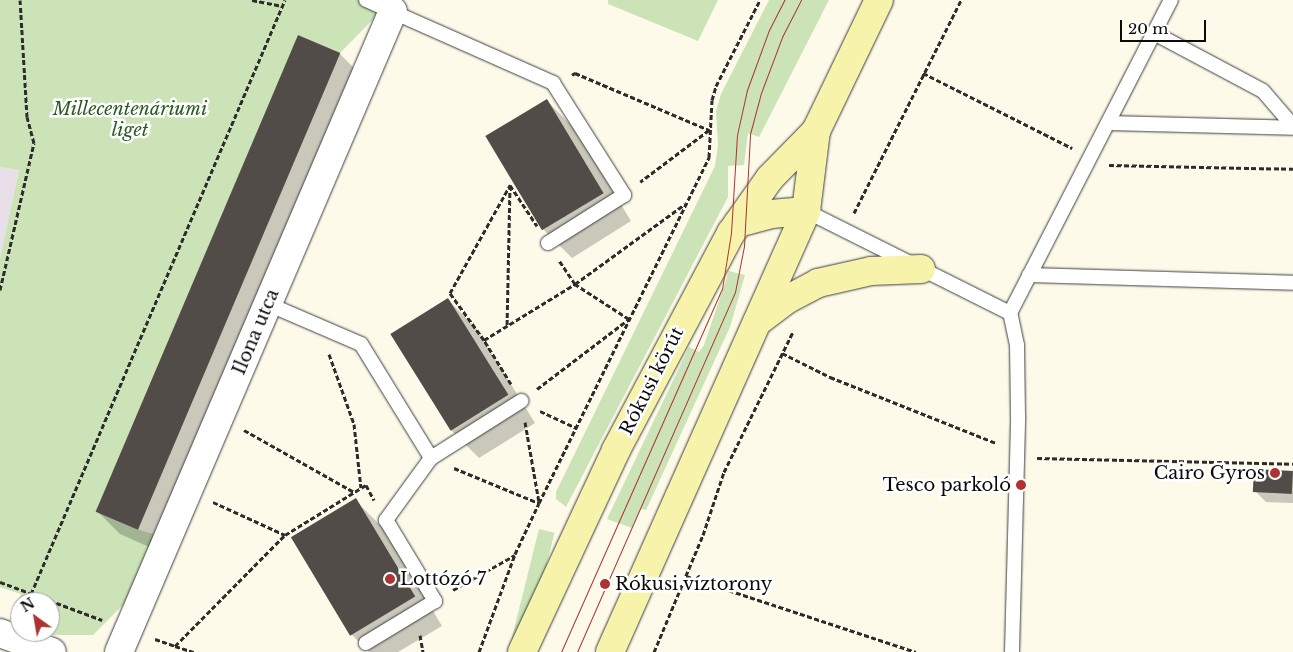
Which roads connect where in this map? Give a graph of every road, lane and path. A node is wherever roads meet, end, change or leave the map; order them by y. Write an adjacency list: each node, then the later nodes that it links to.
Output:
1 (20, 0): 26 (path)
2 (252, 0): 8 (path)
3 (285, 0): 8 (path)
4 (366, 0): 9 (lane)
5 (760, 0): 14 (path)
6 (879, 0): 15 (main road, Rókusi körút)
7 (1171, 0): 10 (lane)
8 (282, 6): 48 (path)
9 (393, 11): 11 (lane); 27 (street, Ilona utca)
10 (1154, 33): 12 (lane); 13 (lane)
11 (554, 83): 14 (path); 17 (lane)
12 (1108, 123): 13 (lane); 23 (lane)
13 (1293, 127)
14 (709, 130): 17 (path); 18 (path)
15 (816, 131): 19 (main road, Rókusi körút); 20 (main road, Rókusi körút)
16 (510, 185): 21 (path); 32 (path); 33 (path)
17 (624, 195): 21 (lane)
18 (686, 202): 25 (path); 29 (path)
19 (806, 211): 20 (main road); 22 (lane); 30 (main road, Rókusi körút)
20 (738, 223): 58 (main road, Rókusi körút)
21 (548, 243): 25 (path)
22 (921, 270): 28 (lane); 30 (main road)
23 (1029, 275): 24 (lane); 28 (lane)
24 (1293, 283)
25 (575, 284): 29 (path); 32 (path)
26 (0, 290)
27 (268, 304): 31 (lane); 35 (street, Ilona utca)
28 (1010, 313): 61 (lane)
29 (629, 318): 34 (path); 36 (path)
30 (754, 325): 59 (main road, Rókusi körút)
31 (318, 326): 37 (lane); 38 (path)
32 (507, 326): 33 (path)
33 (484, 340): 34 (path)
34 (521, 401): 36 (path); 37 (lane); 41 (path)
35 (220, 416): 39 (street, Ilona utca); 40 (path)
36 (576, 428): 41 (path)
37 (432, 458): 41 (path); 42 (lane)
38 (361, 488): 40 (path); 42 (path)
39 (189, 490): 43 (path); 52 (street, Ilona utca)
40 (355, 492): 43 (path)
41 (539, 503): 44 (path)
42 (386, 520): 49 (lane)
43 (285, 535): 54 (path)
44 (515, 554): 49 (path); 57 (path)
45 (686, 576): 60 (path)
46 (0, 582): 47 (path)
47 (27, 592)
48 (33, 592)
49 (435, 600): 53 (lane)
50 (60, 608): 52 (path)
51 (0, 633): 55 (street)
52 (124, 641): 54 (path)
53 (366, 643)
54 (175, 646): 56 (path)
55 (52, 652)
56 (194, 652)
57 (479, 652)
58 (522, 652)
59 (610, 652)
60 (916, 652)
61 (1012, 652)

